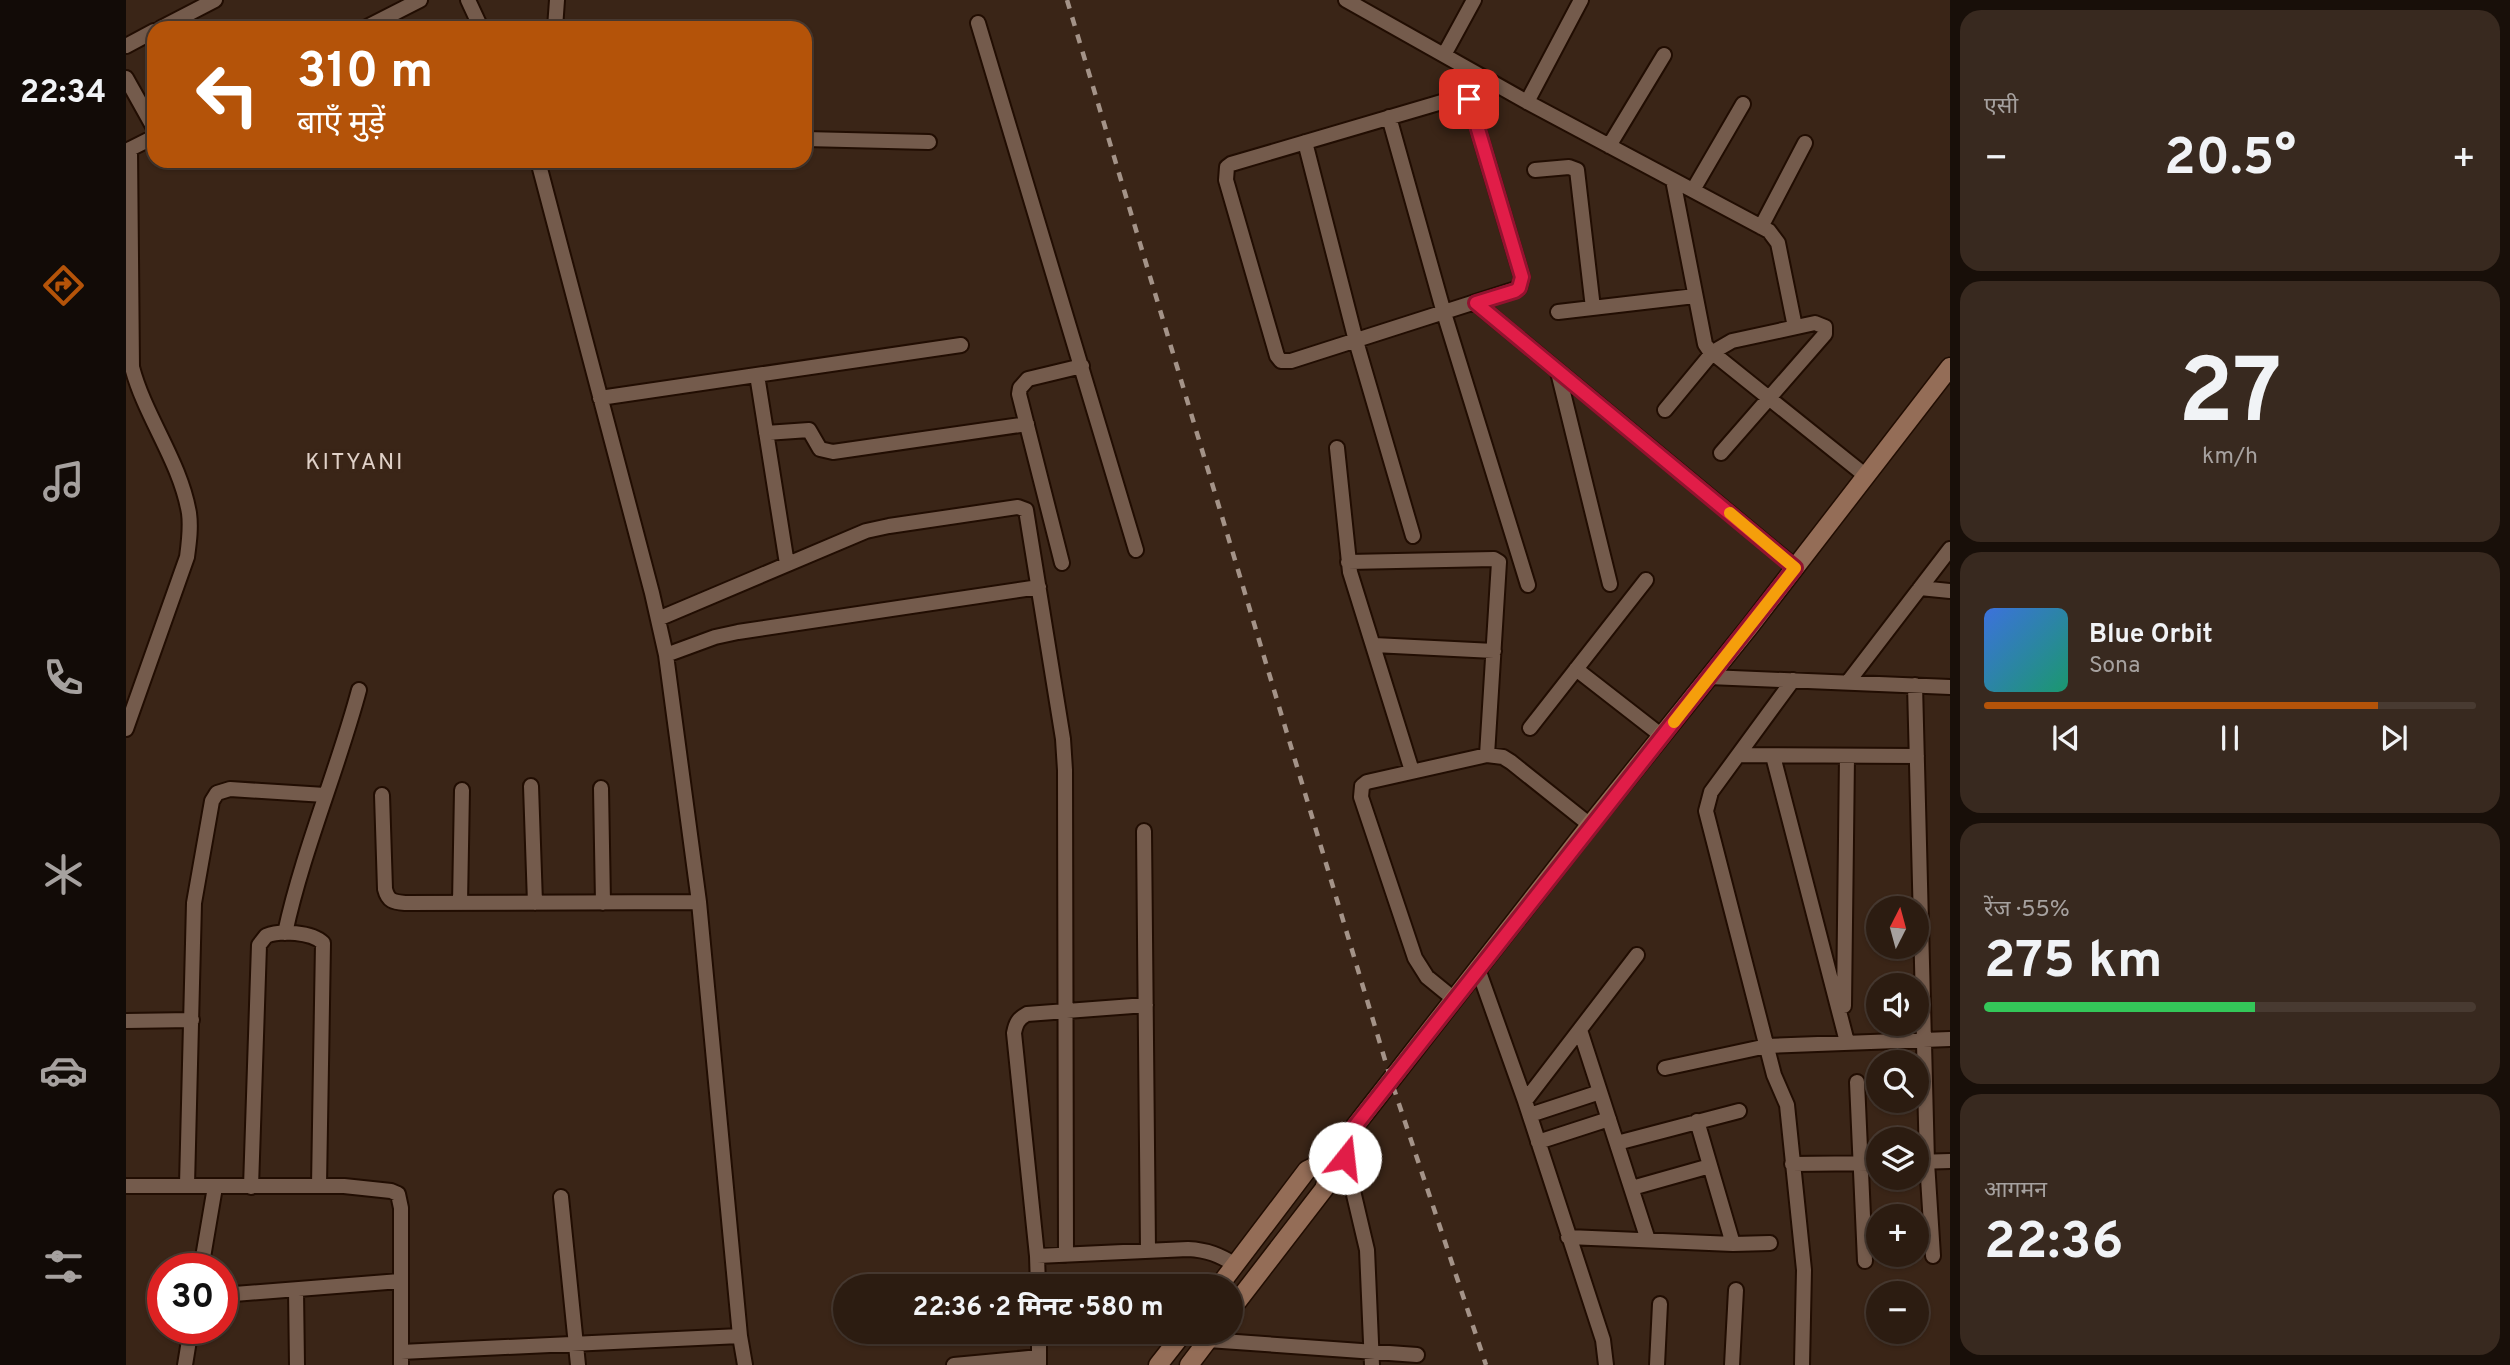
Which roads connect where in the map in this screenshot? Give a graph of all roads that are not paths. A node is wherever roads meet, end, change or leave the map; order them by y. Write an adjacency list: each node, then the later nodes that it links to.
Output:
1 (215, 0): 9 (street)
2 (420, 0): 10 (street)
3 (468, 0): 11 (street)
4 (557, 0): 12 (street)
5 (1346, 0): 8 (street)
6 (1475, 0): 16 (street)
7 (1581, 0): 21 (street)
8 (1365, 5): 16 (street)
9 (174, 21)
10 (379, 21)
11 (478, 21)
12 (556, 21)
13 (978, 23): 46 (street)
14 (147, 35): 15 (street)
15 (126, 46)
16 (1444, 55): 18 (street)
17 (1664, 55): 30 (street)
18 (1478, 75): 20 (street); 21 (street)
19 (126, 78): 23 (street)
20 (1469, 94): 24 (street); 38 (street)
21 (1527, 102): 30 (street)
22 (1743, 104): 35 (street)
23 (147, 116)
24 (1389, 117): 28 (street); 41 (street)
25 (812, 139): 27 (street)
26 (147, 140): 31 (street)
27 (929, 142)
28 (1305, 142): 43 (street); 43 (street)
29 (1805, 144): 36 (street)
30 (1609, 146): 34 (street)
31 (128, 150): 83 (street)
32 (540, 168): 51 (street)
33 (1535, 170): 39 (street)
34 (1673, 180): 35 (street); 37 (street)
35 (1693, 190): 36 (street)
36 (1761, 227): 42 (street)
37 (1695, 296): 39 (street); 45 (street)
38 (1476, 303): 41 (street); 48 (street)
39 (1593, 308): 40 (street)
40 (1558, 312)
41 (1444, 313): 43 (street); 66 (street)
42 (1795, 327): 45 (street); 50 (street)
43 (1356, 341): 58 (street)
44 (961, 345): 49 (street)
45 (1713, 352): 50 (street); 52 (street)
46 (1082, 366): 53 (street); 60 (street)
47 (1948, 369): 57 (main road)
48 (1558, 371): 64 (street); 67 (street)
49 (757, 375): 51 (street); 54 (street)
50 (1768, 397): 56 (street); 57 (street)
51 (600, 398): 71 (street)
52 (1665, 410)
53 (1027, 424): 54 (street); 62 (street)
54 (766, 433): 63 (street)
55 (1337, 448): 61 (street)
56 (1721, 453)
57 (1866, 476): 64 (main road)
58 (1413, 536)
59 (1950, 549): 69 (street)
60 (1136, 551)
61 (1348, 562): 72 (street); 73 (street)
62 (1062, 563)
63 (787, 564): 68 (street); 71 (street)
64 (1795, 568): 76 (main road)
65 (1646, 580): 75 (street)
66 (1528, 584)
67 (1610, 584)
68 (1039, 587): 74 (street); 107 (street)
69 (1920, 588): 70 (street); 78 (street)
70 (1950, 591)
71 (658, 619): 74 (street)
72 (1374, 645): 73 (street); 90 (street)
73 (1494, 651): 85 (street)
74 (666, 655): 98 (street)
75 (1576, 669): 82 (street); 84 (street)
76 (1709, 677): 77 (street); 84 (main road)
77 (1793, 680): 78 (street); 86 (street)
78 (1848, 682): 79 (street)
79 (1915, 685): 80 (street); 89 (street)
80 (1950, 687)
81 (359, 690): 94 (street)
82 (1530, 728)
83 (126, 729)
84 (1662, 736): 96 (main road)
85 (1488, 755): 90 (street); 96 (street)
86 (1738, 755): 87 (street); 115 (street)
87 (1773, 755): 88 (street); 110 (street)
88 (1847, 756): 89 (street); 110 (street)
89 (1917, 756): 113 (street)
90 (1412, 771): 105 (street)
91 (531, 786): 100 (street)
92 (601, 788): 101 (street)
93 (462, 790): 99 (street)
94 (325, 795): 102 (street); 108 (street)
95 (382, 795): 99 (street)
96 (1590, 825): 104 (main road)
97 (1144, 831): 106 (street)
98 (699, 902): 101 (street); 160 (street)
99 (460, 903): 100 (street)
100 (536, 903): 101 (street)
101 (603, 903)
102 (285, 933): 135 (street); 137 (street)
103 (1637, 956): 111 (street)
104 (1478, 969): 105 (main road); 119 (street)
105 (1454, 999): 126 (main road)
106 (1146, 1005): 107 (street); 145 (street)
107 (1065, 1010): 147 (street); 148 (street)
108 (192, 1020): 109 (street); 133 (street)
109 (126, 1021)
110 (1843, 1027): 114 (street)
111 (1580, 1030): 118 (street); 119 (street)
112 (1950, 1038): 113 (street)
113 (1924, 1039): 114 (street); 123 (street)
114 (1847, 1042): 115 (street)
115 (1767, 1046): 116 (street); 131 (street)
116 (1665, 1068)
117 (1857, 1082): 129 (street)
118 (1600, 1091): 119 (street); 121 (street)
119 (1527, 1108): 124 (street)
120 (1739, 1111): 122 (street)
121 (1609, 1119): 124 (street); 125 (street)
122 (1697, 1121): 125 (street); 132 (street)
123 (1922, 1127)
124 (1538, 1142): 141 (street)
125 (1617, 1143): 138 (street)
126 (1338, 1150): 151 (main road); 158 (main road); 168 (street)
127 (1950, 1161): 128 (street)
128 (1929, 1162)
129 (1859, 1163): 130 (street); 131 (street); 150 (street)
130 (1866, 1163)
131 (1792, 1164): 180 (street)
132 (1710, 1166): 138 (street); 144 (street)
133 (187, 1185): 134 (street); 136 (street)
134 (126, 1186)
135 (319, 1186): 137 (street); 154 (street)
136 (215, 1187): 137 (street); 146 (street)
137 (251, 1187)
138 (1632, 1188): 142 (street)
139 (1925, 1190): 149 (street)
140 (561, 1197): 162 (street)
141 (1568, 1237): 142 (street); 177 (street)
142 (1648, 1240): 144 (street)
143 (1770, 1243): 144 (street)
144 (1733, 1244)
145 (1148, 1251): 147 (street); 151 (street)
146 (204, 1253)
147 (1066, 1255): 148 (street)
148 (1037, 1256): 152 (street)
149 (1933, 1256)
150 (1866, 1261)
151 (1236, 1265): 153 (main road)
152 (1038, 1274)
153 (1229, 1274)
154 (400, 1281): 155 (street); 167 (street)
155 (296, 1290): 157 (street); 171 (street)
156 (1736, 1290): 179 (street)
157 (238, 1294)
158 (1243, 1294)
159 (1660, 1304): 178 (street)
160 (740, 1336): 162 (street); 173 (street)
161 (1243, 1341): 168 (street)
162 (576, 1342): 167 (street); 172 (street)
163 (188, 1344): 170 (street)
164 (1175, 1344): 175 (main road)
165 (1205, 1344): 176 (main road)
166 (1417, 1355): 168 (street)
167 (401, 1358)
168 (1372, 1359)
169 (1039, 1361): 174 (street)
170 (185, 1365)
171 (297, 1365)
172 (578, 1365)
173 (745, 1365)
174 (954, 1365)
175 (1158, 1365)
176 (1189, 1365)
177 (1606, 1365)
178 (1657, 1365)
179 (1732, 1365)
180 (1802, 1365)

